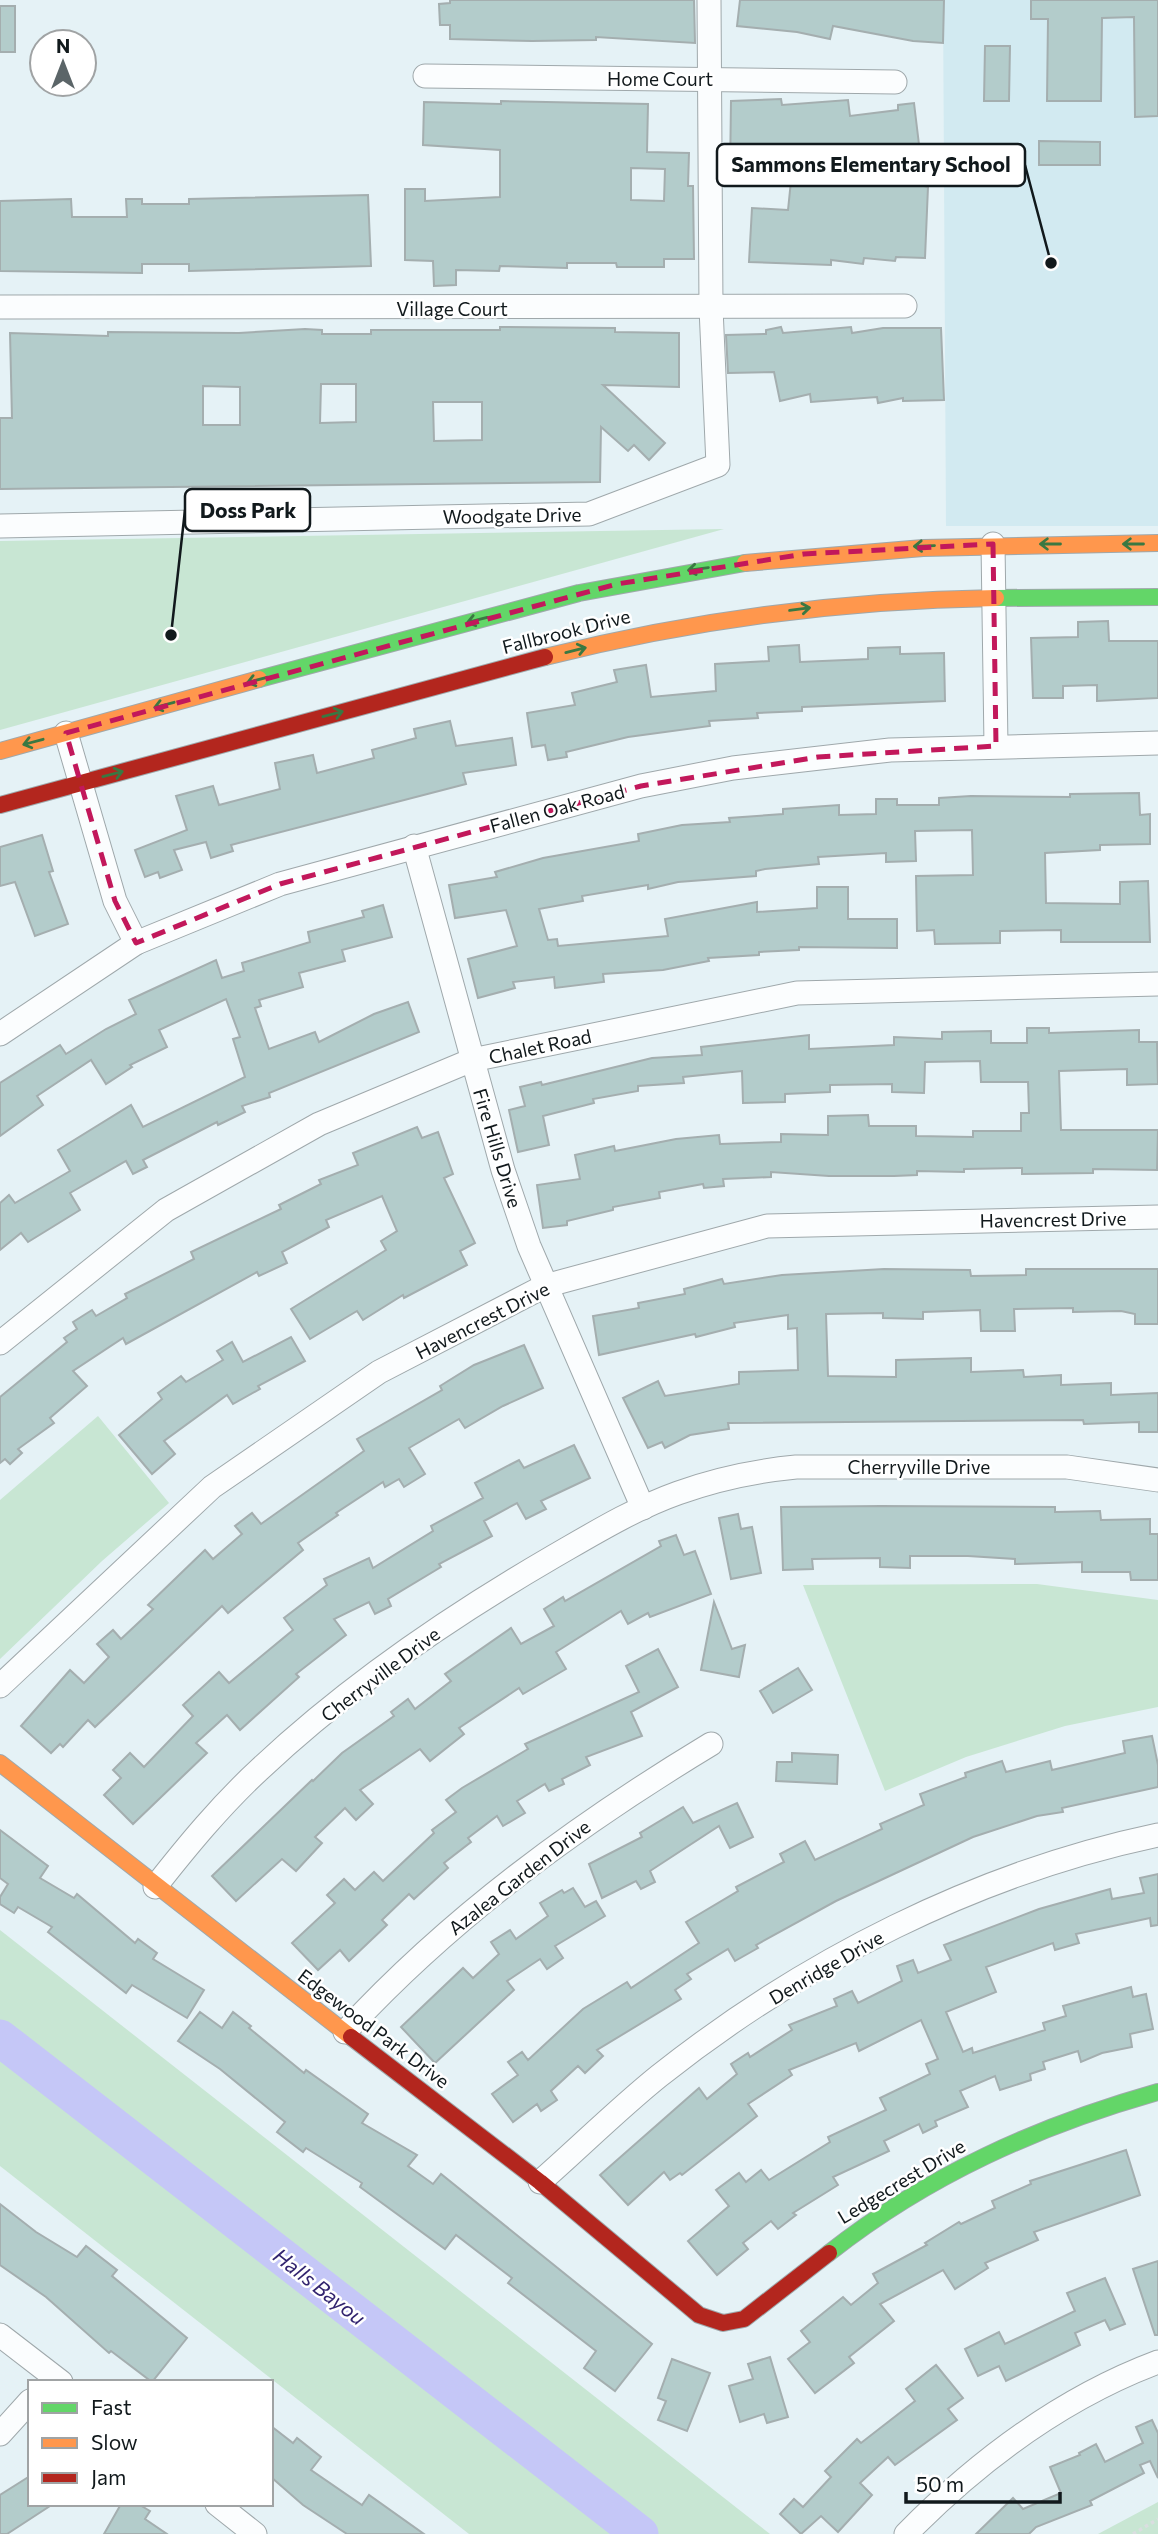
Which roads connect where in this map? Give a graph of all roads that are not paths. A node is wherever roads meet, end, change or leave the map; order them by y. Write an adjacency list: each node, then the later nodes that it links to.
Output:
1 (709, 0): 3 (street, Woodgate Drive)
2 (425, 76): 3 (street, Home Court)
3 (709, 78): 4 (street, Home Court); 7 (street, Woodgate Drive)
4 (895, 82)
5 (905, 306): 7 (street, Village Court)
6 (0, 307): 7 (street, Village Court)
7 (711, 308): 8 (street, Woodgate Drive)
8 (0, 526)
9 (993, 544): 10 (main road, Fallbrook Drive, one-way to 9); 11 (street); 13 (main road, Fallbrook Drive, one-way to 13)
10 (1158, 544)
11 (995, 596): 12 (main road, Fallbrook Drive); 15 (street); 17 (main road, Fallbrook Drive, one-way to 11)
12 (1158, 597)
13 (66, 733): 16 (main road, Fallbrook Drive, one-way to 16); 17 (street)
14 (1158, 743): 15 (street, Fallen Oak Road)
15 (996, 746): 19 (street, Fallen Oak Road)
16 (0, 751)
17 (83, 782): 18 (main road, Fallbrook Drive); 20 (street)
18 (0, 805)
19 (414, 846): 20 (street, Fallen Oak Road); 23 (street, Fire Hills Drive)
20 (136, 943): 22 (street, Fallen Oak Road)
21 (1158, 984): 23 (street, Chalet Road)
22 (0, 1034)
23 (472, 1060): 25 (street, Fire Hills Drive); 26 (street, Chalet Road)
24 (1158, 1217): 25 (street, Havencrest Drive)
25 (545, 1286): 28 (street); 29 (street, Havencrest Drive)
26 (0, 1343)
27 (1158, 1480): 28 (street, Cherryville Drive)
28 (643, 1508): 33 (street, Cherryville Drive)
29 (0, 1686)
30 (711, 1744): 34 (street, Azalea Garden Drive)
31 (0, 1763): 33 (main road, Edgewood Park Drive)
32 (1158, 1835): 36 (street, Denridge Drive)
33 (155, 1887): 34 (main road, Edgewood Park Drive)
34 (345, 2032): 36 (main road, Edgewood Park Drive)
35 (1158, 2092): 37 (main road, Ledgecrest Drive)
36 (540, 2182): 37 (main road, Edgewood Park Drive)
37 (723, 2323)
38 (0, 2335): 40 (street)
39 (1158, 2362): 45 (street)
40 (54, 2380)
41 (28, 2403): 42 (street)
42 (0, 2434)
43 (220, 2506): 44 (street)
44 (255, 2534)
45 (906, 2534)

